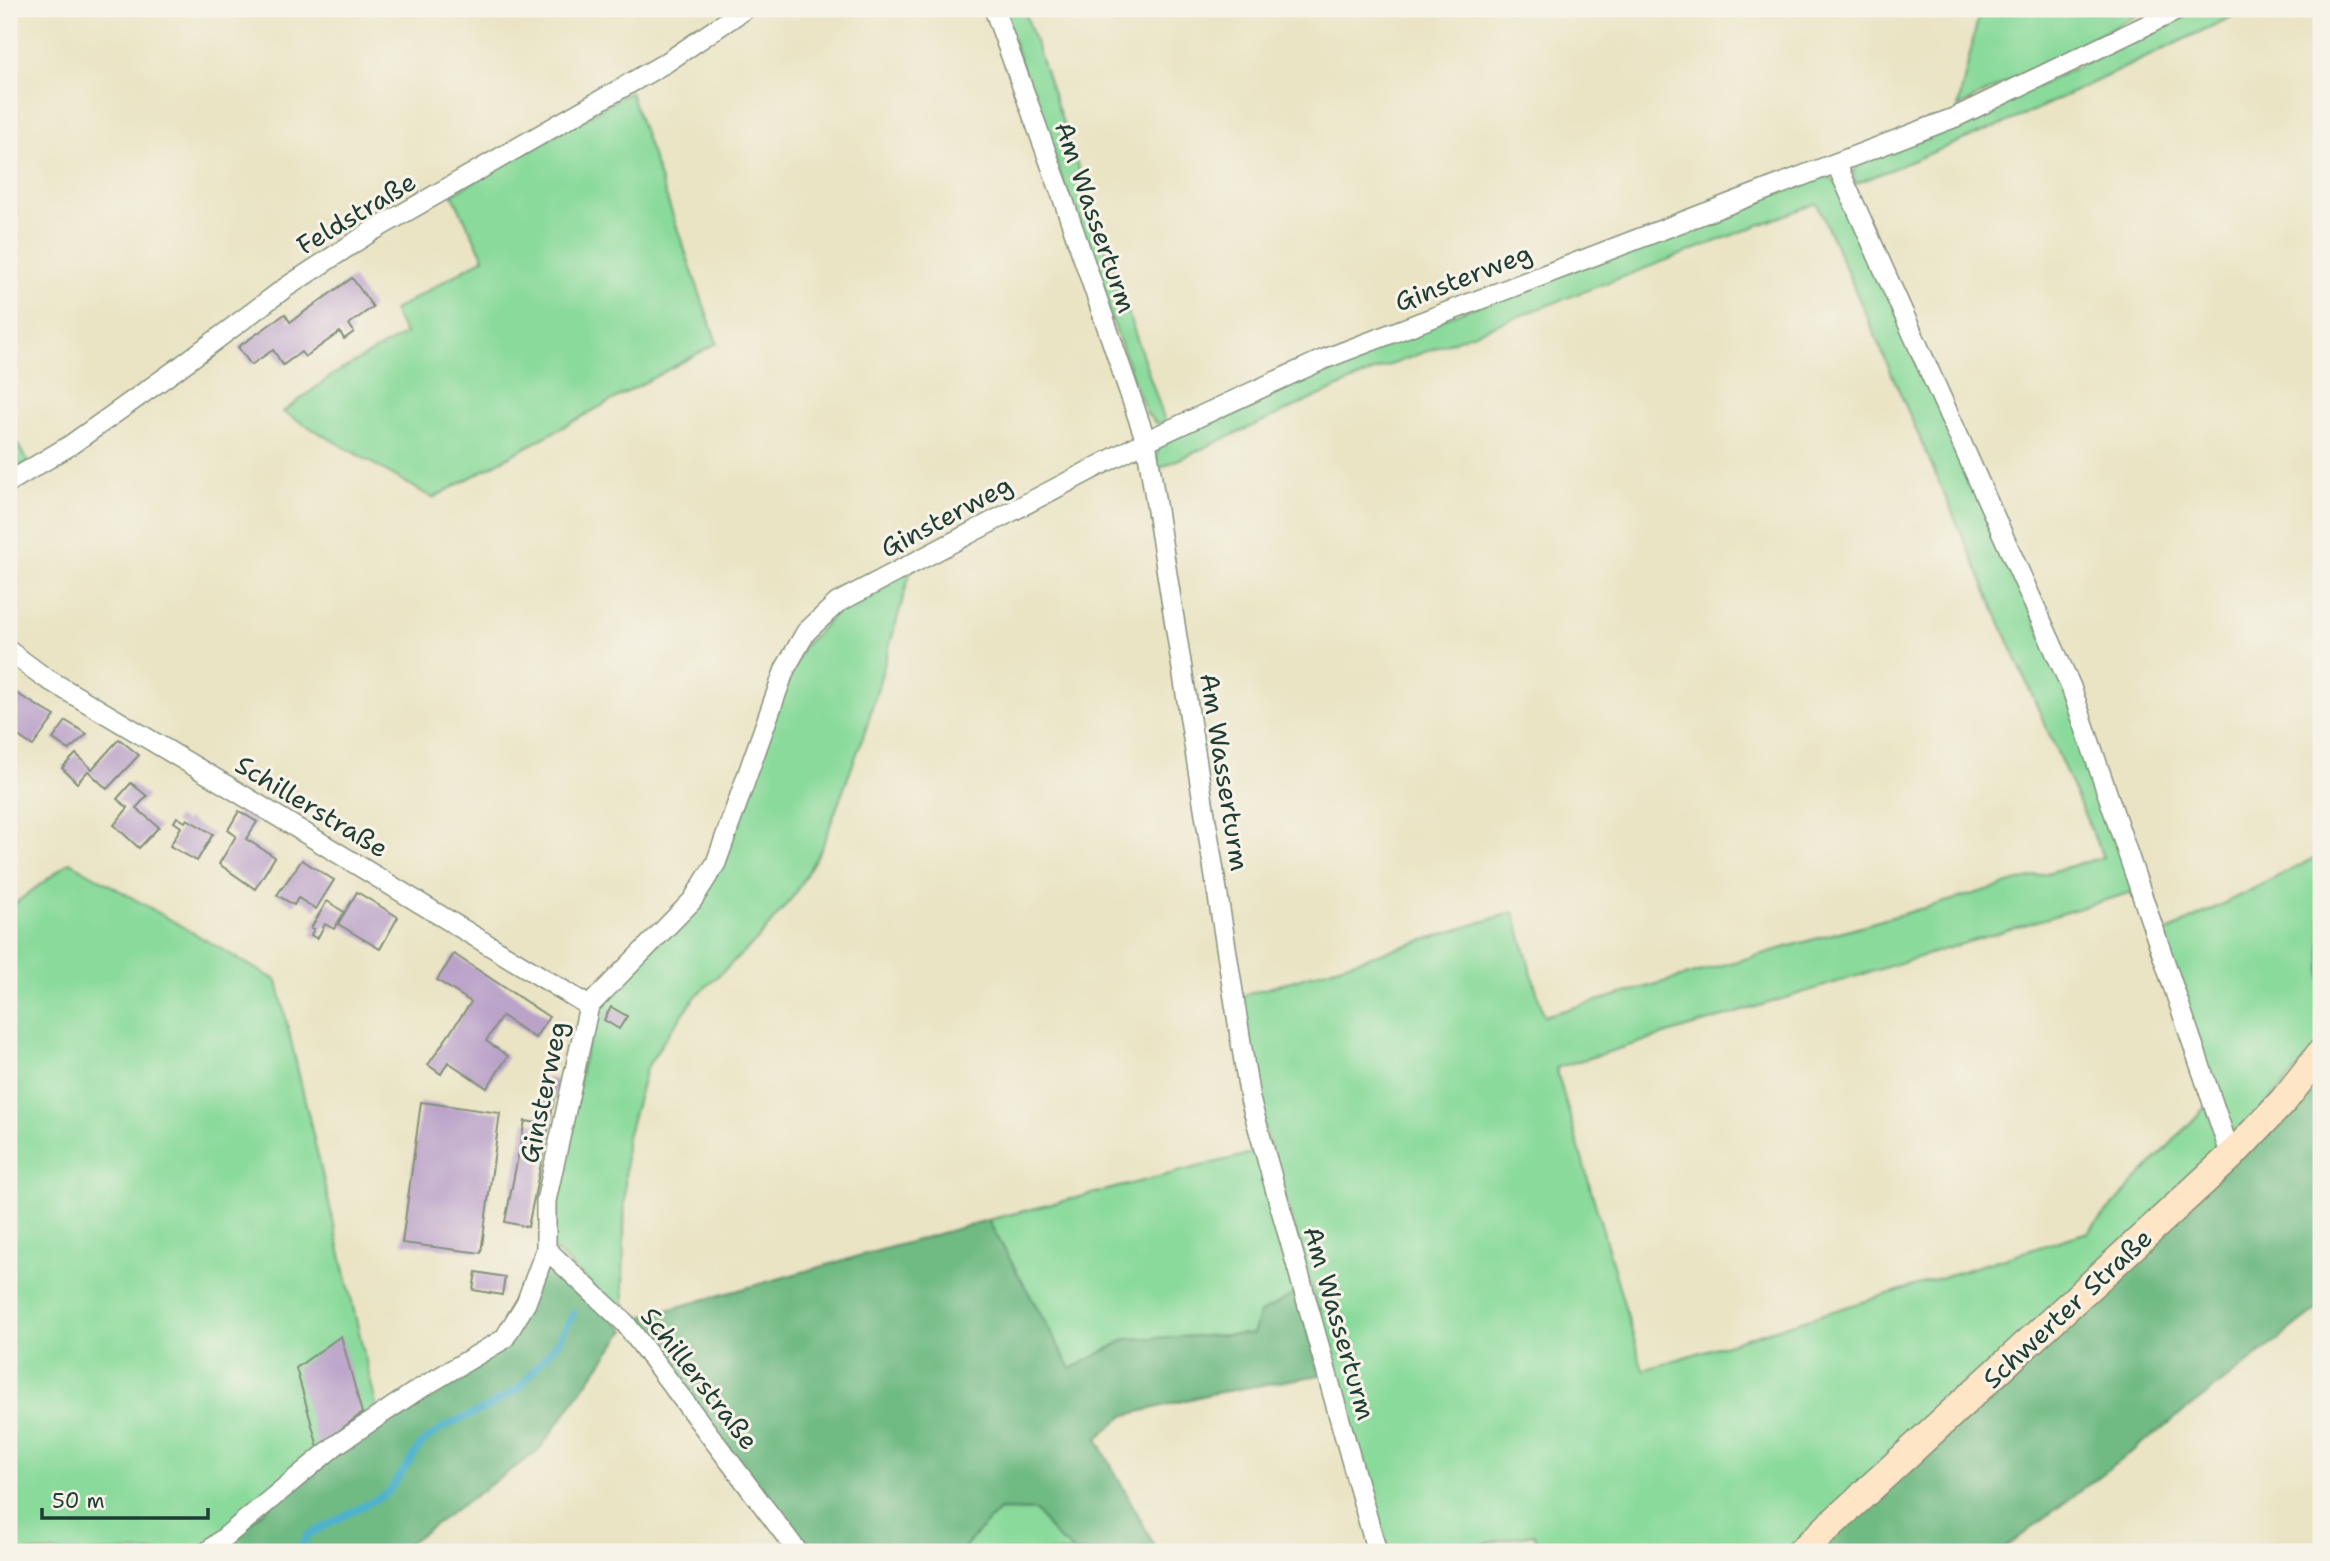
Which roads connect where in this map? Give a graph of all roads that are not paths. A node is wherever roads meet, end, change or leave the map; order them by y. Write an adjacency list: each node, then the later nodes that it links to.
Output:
1 (745, 9): 6 (street, Feldstraße)
2 (994, 9): 5 (street, Am Wasserturm)
3 (2180, 9): 4 (street, Ginsterweg)
4 (1836, 163): 5 (street, Ginsterweg); 10 (street)
5 (1146, 441): 8 (street, Ginsterweg); 14 (street, Am Wasserturm)
6 (9, 482)
7 (9, 651): 8 (street, Schillerstraße)
8 (589, 1006): 11 (street, Ginsterweg)
9 (2321, 1053): 10 (main road, Schwerter Straße)
10 (2231, 1156): 15 (main road, Schwerter Straße)
11 (546, 1249): 12 (street, Ginsterweg); 13 (street, Schillerstraße)
12 (207, 1552)
13 (799, 1552)
14 (1377, 1552)
15 (1801, 1552)

